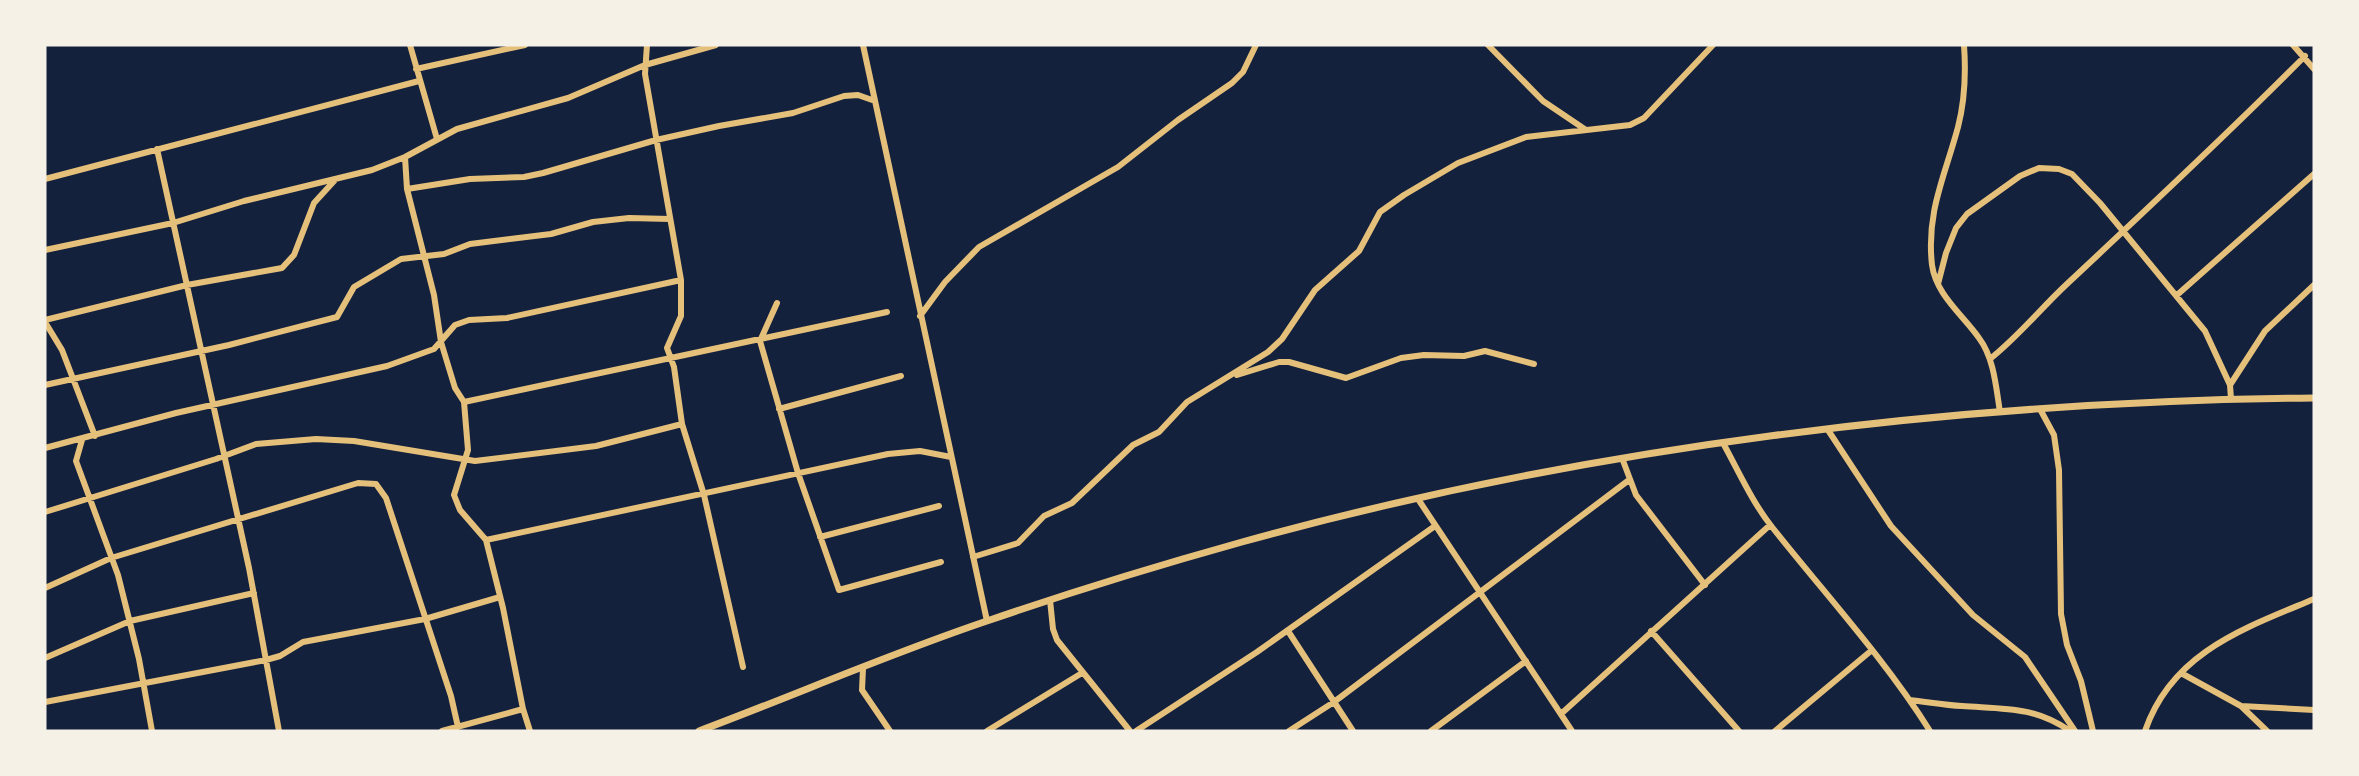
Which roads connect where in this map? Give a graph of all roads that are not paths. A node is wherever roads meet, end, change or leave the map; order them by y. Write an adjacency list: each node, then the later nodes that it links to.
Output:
1 (410, 45): 13 (street)
2 (525, 45): 13 (street)
3 (648, 45): 12 (street)
4 (717, 45): 12 (street)
5 (863, 45): 16 (street)
6 (1256, 45): 38 (street)
7 (1488, 45): 17 (street)
8 (1713, 45): 17 (street)
9 (1964, 45): 32 (street)
10 (2293, 45): 11 (street)
11 (2305, 57): 14 (street); 28 (street)
12 (645, 66): 18 (street); 19 (street)
13 (416, 69): 15 (street)
14 (2314, 69)
15 (419, 81): 18 (street); 20 (street)
16 (875, 101): 19 (street); 38 (street)
17 (1587, 130): 47 (street)
18 (437, 139): 21 (street)
19 (656, 141): 25 (street); 26 (street)
20 (157, 150): 23 (street); 27 (street)
21 (405, 157): 24 (street); 25 (street)
22 (2314, 174): 35 (street)
23 (45, 178)
24 (336, 179): 27 (street); 33 (street)
25 (407, 189): 30 (street)
26 (670, 219): 30 (street); 31 (street)
27 (173, 223): 29 (street); 33 (street)
28 (2124, 233): 32 (street); 35 (street); 44 (street)
29 (45, 250)
30 (424, 258): 41 (street); 42 (street)
31 (681, 280): 41 (street); 43 (street)
32 (1938, 284): 44 (street)
33 (187, 285): 39 (street); 42 (street)
34 (2314, 285): 50 (street)
35 (2177, 295): 50 (street)
36 (777, 303): 40 (street)
37 (887, 312): 40 (street)
38 (920, 316): 65 (street)
39 (45, 321): 48 (street)
40 (760, 339): 43 (street); 55 (street)
41 (441, 342): 53 (street); 54 (street)
42 (201, 351): 48 (street); 54 (street)
43 (671, 358): 53 (street); 58 (street)
44 (1990, 359): 57 (street)
45 (1534, 364): 47 (street)
46 (901, 376): 55 (street)
47 (1231, 377): 80 (street)
48 (74, 380): 49 (street); 60 (street)
49 (45, 385)
50 (2230, 385): 52 (street)
51 (2314, 398): 52 (street)
52 (2231, 399): 56 (street)
53 (464, 402): 67 (street)
54 (213, 404): 60 (street); 64 (street)
55 (779, 409): 68 (street)
56 (2040, 409): 57 (street); 130 (street)
57 (2000, 412): 59 (street)
58 (682, 424): 67 (street); 70 (street)
59 (1828, 430): 62 (street); 129 (street)
60 (95, 436): 61 (street)
61 (82, 440): 63 (street); 71 (street)
62 (1723, 443): 66 (street); 76 (street)
63 (45, 448)
64 (224, 454): 67 (street); 71 (street); 75 (street)
65 (951, 457): 68 (street); 80 (street)
66 (1622, 458): 69 (street); 72 (street)
67 (467, 460): 79 (street)
68 (798, 473): 70 (street); 78 (street)
69 (1629, 480): 83 (street); 85 (street)
70 (704, 495): 79 (street); 99 (street)
71 (90, 499): 74 (street); 81 (street)
72 (1418, 499): 77 (street); 89 (street)
73 (939, 506): 78 (street)
74 (45, 512)
75 (239, 518): 81 (street); 86 (street); 90 (street)
76 (1770, 525): 83 (street); 95 (street)
77 (1435, 526): 85 (street); 93 (street)
78 (820, 537): 82 (street)
79 (486, 540): 87 (street)
80 (973, 557): 92 (street)
81 (111, 558): 84 (street); 91 (street)
82 (941, 562)
83 (1705, 585): 94 (street)
84 (45, 588)
85 (1480, 591): 98 (street); 106 (street)
86 (254, 594): 91 (street); 97 (street)
87 (500, 597): 90 (street); 108 (street)
88 (2314, 598): 102 (street)
89 (1050, 600): 92 (street); 101 (street)
90 (425, 619): 97 (street); 111 (street)
91 (130, 621): 96 (street); 103 (street)
92 (987, 621): 100 (street)
93 (1288, 631): 106 (street); 120 (street)
94 (1651, 631): 110 (street); 125 (street)
95 (1872, 650): 104 (street); 126 (street)
96 (45, 658)
97 (266, 660): 103 (street); 113 (street)
98 (1526, 661): 110 (street); 123 (street)
99 (743, 667)
100 (863, 668): 116 (street); 117 (street)
101 (1082, 673): 118 (street); 119 (street)
102 (2181, 673): 107 (street); 131 (street)
103 (143, 682): 105 (street); 112 (street)
104 (1910, 700): 127 (street); 128 (street)
105 (45, 702)
106 (1334, 702): 121 (street); 122 (street)
107 (2241, 706): 109 (street); 132 (street)
108 (523, 709): 111 (street); 115 (street)
109 (2314, 710)
110 (1562, 713): 124 (street)
111 (458, 727): 114 (street)
112 (152, 731)
113 (279, 731)
114 (442, 731)
115 (530, 731)
116 (699, 731)
117 (890, 731)
118 (987, 731)
119 (1130, 731)
120 (1136, 731)
121 (1289, 731)
122 (1353, 731)
123 (1431, 731)
124 (1572, 731)
125 (1739, 731)
126 (1775, 731)
127 (1930, 731)
128 (2070, 731)
129 (2075, 731)
130 (2093, 731)
131 (2145, 731)
132 (2267, 731)

